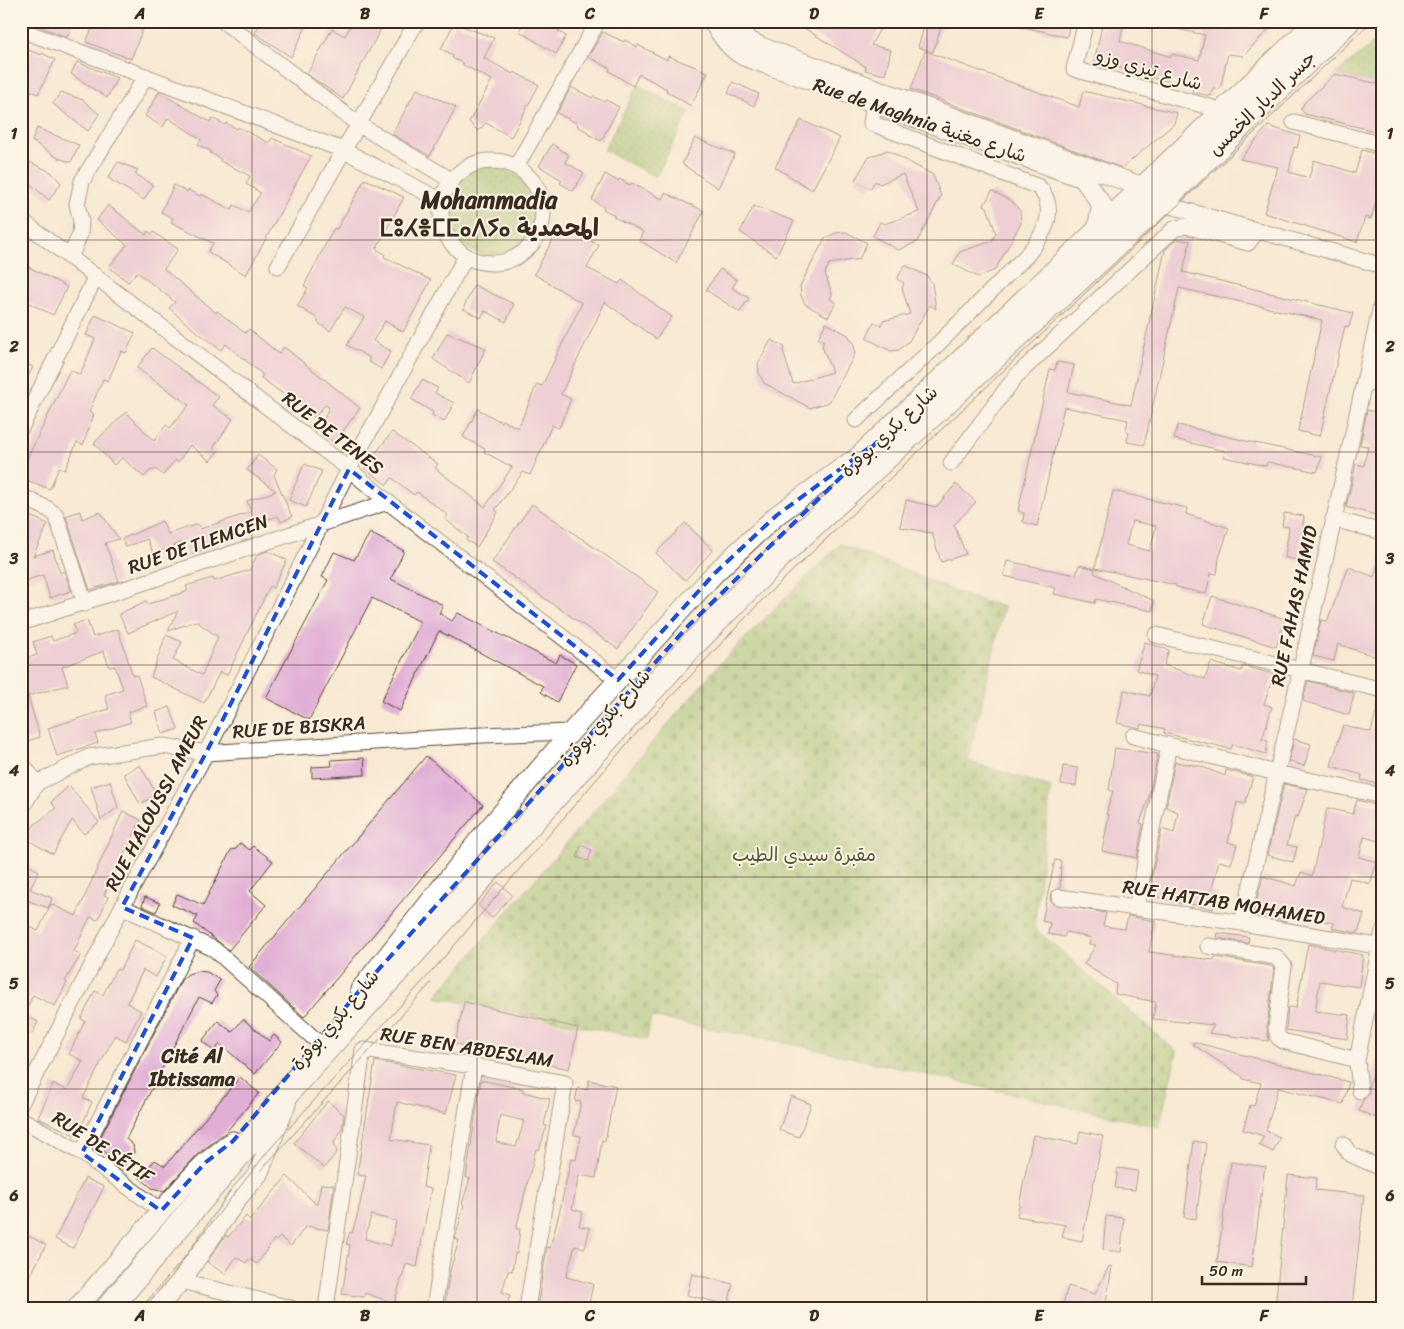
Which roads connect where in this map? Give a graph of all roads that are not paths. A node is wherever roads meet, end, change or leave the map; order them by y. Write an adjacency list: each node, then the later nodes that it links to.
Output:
1 (223, 21): 14 (street)
2 (417, 21): 14 (street)
3 (598, 21): 17 (street)
4 (1086, 21): 12 (street, شارع تيزي وزو)
5 (1304, 21): 12 (highway)
6 (1320, 21): 18 (highway, جسر الديار الخمس)
7 (1347, 21): 18 (highway, جسر الديار الخمس)
8 (721, 23): 11 (street, Rue de Maghnia شارع مغنية)
9 (21, 30): 10 (street)
10 (146, 76): 16 (street); 28 (street)
11 (876, 95): 20 (street, Rue de Maghnia شارع مغنية); 26 (street, Rue de Maghnia شارع مغنية); 35 (street)
12 (1213, 108): 20 (highway)
13 (1294, 122): 15 (street)
14 (358, 124): 16 (street); 19 (street)
15 (1383, 145)
16 (343, 150): 21 (street); 29 (street)
17 (516, 167): 19 (street); 27 (street)
18 (1170, 179): 22 (highway, شارع بكري بوقرة); 23 (highway, شارع بكري بوقرة)
19 (451, 180): 21 (street)
20 (1137, 185): 23 (highway)
21 (442, 201): 27 (street)
22 (1160, 203): 25 (street); 72 (highway, شارع بكري بوقرة)
23 (1120, 211): 26 (highway, شارع بكري بوقرة)
24 (21, 220): 28 (street, RUE DE TENES)
25 (1258, 230): 30 (street); 38 (street)
26 (1096, 234): 37 (highway, شارع بكري بوقرة)
27 (466, 256): 39 (street, RUE HALOUSSI AMEUR)
28 (70, 258): 31 (street, RUE DE TENES)
29 (278, 266)
30 (1383, 266)
31 (96, 276): 36 (street); 39 (street, RUE DE TENES)
32 (1383, 296): 33 (street, RUE FAHAS HAMID)
33 (1364, 380): 34 (street); 42 (street, RUE FAHAS HAMID)
34 (1383, 385)
35 (856, 420)
36 (21, 428)
37 (877, 442): 49 (street); 68 (highway, شارع بكري بوقرة)
38 (951, 463)
39 (350, 469): 41 (street, RUE DE TENES); 43 (street, RUE HALOUSSI AMEUR)
40 (21, 496): 45 (street)
41 (388, 502): 43 (street, RUE DE TLEMCEN); 49 (street, RUE DE TENES)
42 (1333, 520): 44 (street); 48 (street, RUE FAHAS HAMID)
43 (325, 521): 45 (street, RUE DE TLEMCEN); 54 (street, RUE HALOUSSI AMEUR)
44 (1383, 532)
45 (85, 604): 46 (street, RUE DE TLEMCEN)
46 (21, 623)
47 (1156, 634): 48 (street)
48 (1301, 669): 50 (street); 56 (street, RUE FAHAS HAMID)
49 (618, 680): 51 (street)
50 (1383, 690)
51 (571, 732): 54 (street, RUE DE BISKRA); 68 (street)
52 (1133, 736): 53 (street)
53 (1169, 745): 56 (street); 62 (street)
54 (206, 753): 57 (street, RUE DE BISKRA); 61 (street, RUE HALOUSSI AMEUR)
55 (21, 764): 57 (street)
56 (1276, 773): 58 (street); 63 (street, RUE FAHAS HAMID)
57 (37, 783): 59 (street)
58 (1383, 796)
59 (21, 809)
60 (1059, 898): 62 (street, RUE HATTAB MOHAMED)
61 (122, 907): 65 (street); 74 (street, RUE HALOUSSI AMEUR)
62 (1136, 908): 63 (street, RUE HATTAB MOHAMED)
63 (1242, 923): 67 (street, RUE HATTAB MOHAMED)
64 (1383, 931): 67 (street)
65 (193, 938): 69 (street); 78 (street)
66 (1208, 946): 70 (street)
67 (1381, 947): 70 (street)
68 (360, 990): 69 (highway, شارع بكري بوقرة)
69 (317, 1041): 76 (highway, شارع بكري بوقرة)
70 (1358, 1060): 73 (street)
71 (474, 1066): 87 (street, RUE BEN ABDESLAM); 88 (street); 89 (street, RUE BEN ABDESLAM)
72 (293, 1085): 81 (street); 84 (highway, شارع بكري بوقرة)
73 (1360, 1091)
74 (21, 1103)
75 (21, 1119): 78 (street, RUE DE SÉTIF)
76 (234, 1141): 80 (street); 83 (highway, شارع بكري بوقرة)
77 (1343, 1144): 79 (street)
78 (82, 1153): 80 (street, RUE DE SÉTIF)
79 (1383, 1169)
80 (161, 1210): 82 (street)
81 (181, 1281): 85 (street); 86 (street)
82 (77, 1308)
83 (93, 1308)
84 (109, 1308)
85 (157, 1308)
86 (291, 1308)
87 (326, 1308)
88 (434, 1308)
89 (527, 1308)

